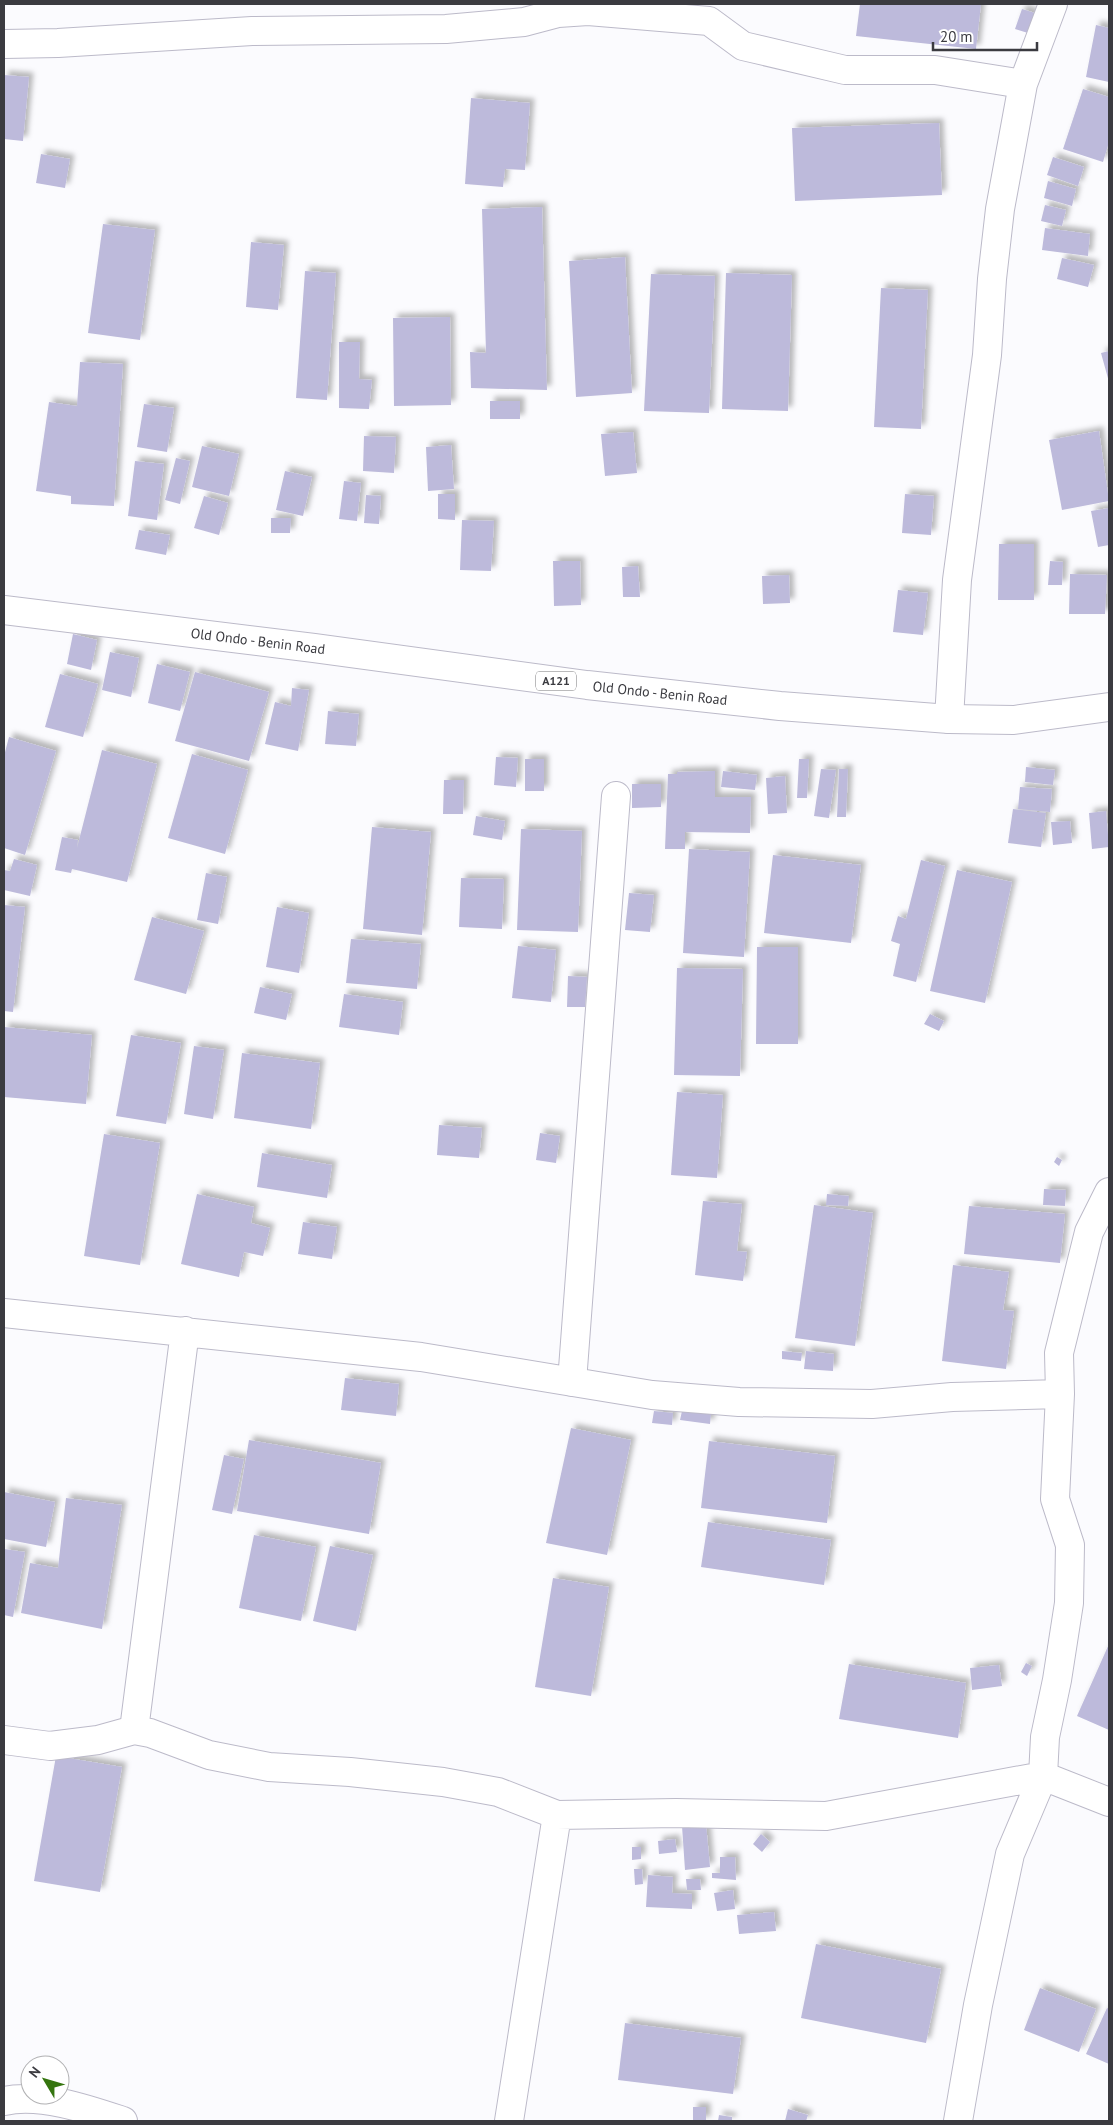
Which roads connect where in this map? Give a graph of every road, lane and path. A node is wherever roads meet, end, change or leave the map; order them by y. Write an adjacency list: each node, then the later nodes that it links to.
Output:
1 (1053, 4): 4 (street)
2 (709, 12): 3 (street); 4 (street)
3 (4, 44)
4 (1023, 84): 7 (street)
5 (4, 610): 7 (street, Old Ondo - Benin Road / A121)
6 (1109, 707): 7 (street, Old Ondo - Benin Road / A121)
7 (949, 719)
8 (616, 796): 12 (street)
9 (1109, 1192): 13 (street)
10 (4, 1312): 11 (street)
11 (185, 1331): 12 (street); 14 (street)
12 (572, 1382): 13 (street)
13 (1060, 1394): 16 (street)
14 (134, 1730): 15 (street); 18 (street)
15 (4, 1740)
16 (1043, 1776): 17 (street); 18 (street); 22 (street)
17 (1109, 1802)
18 (557, 1815): 21 (street)
19 (4, 2101): 20 (street)
20 (123, 2121)
21 (509, 2121)
22 (958, 2121)

